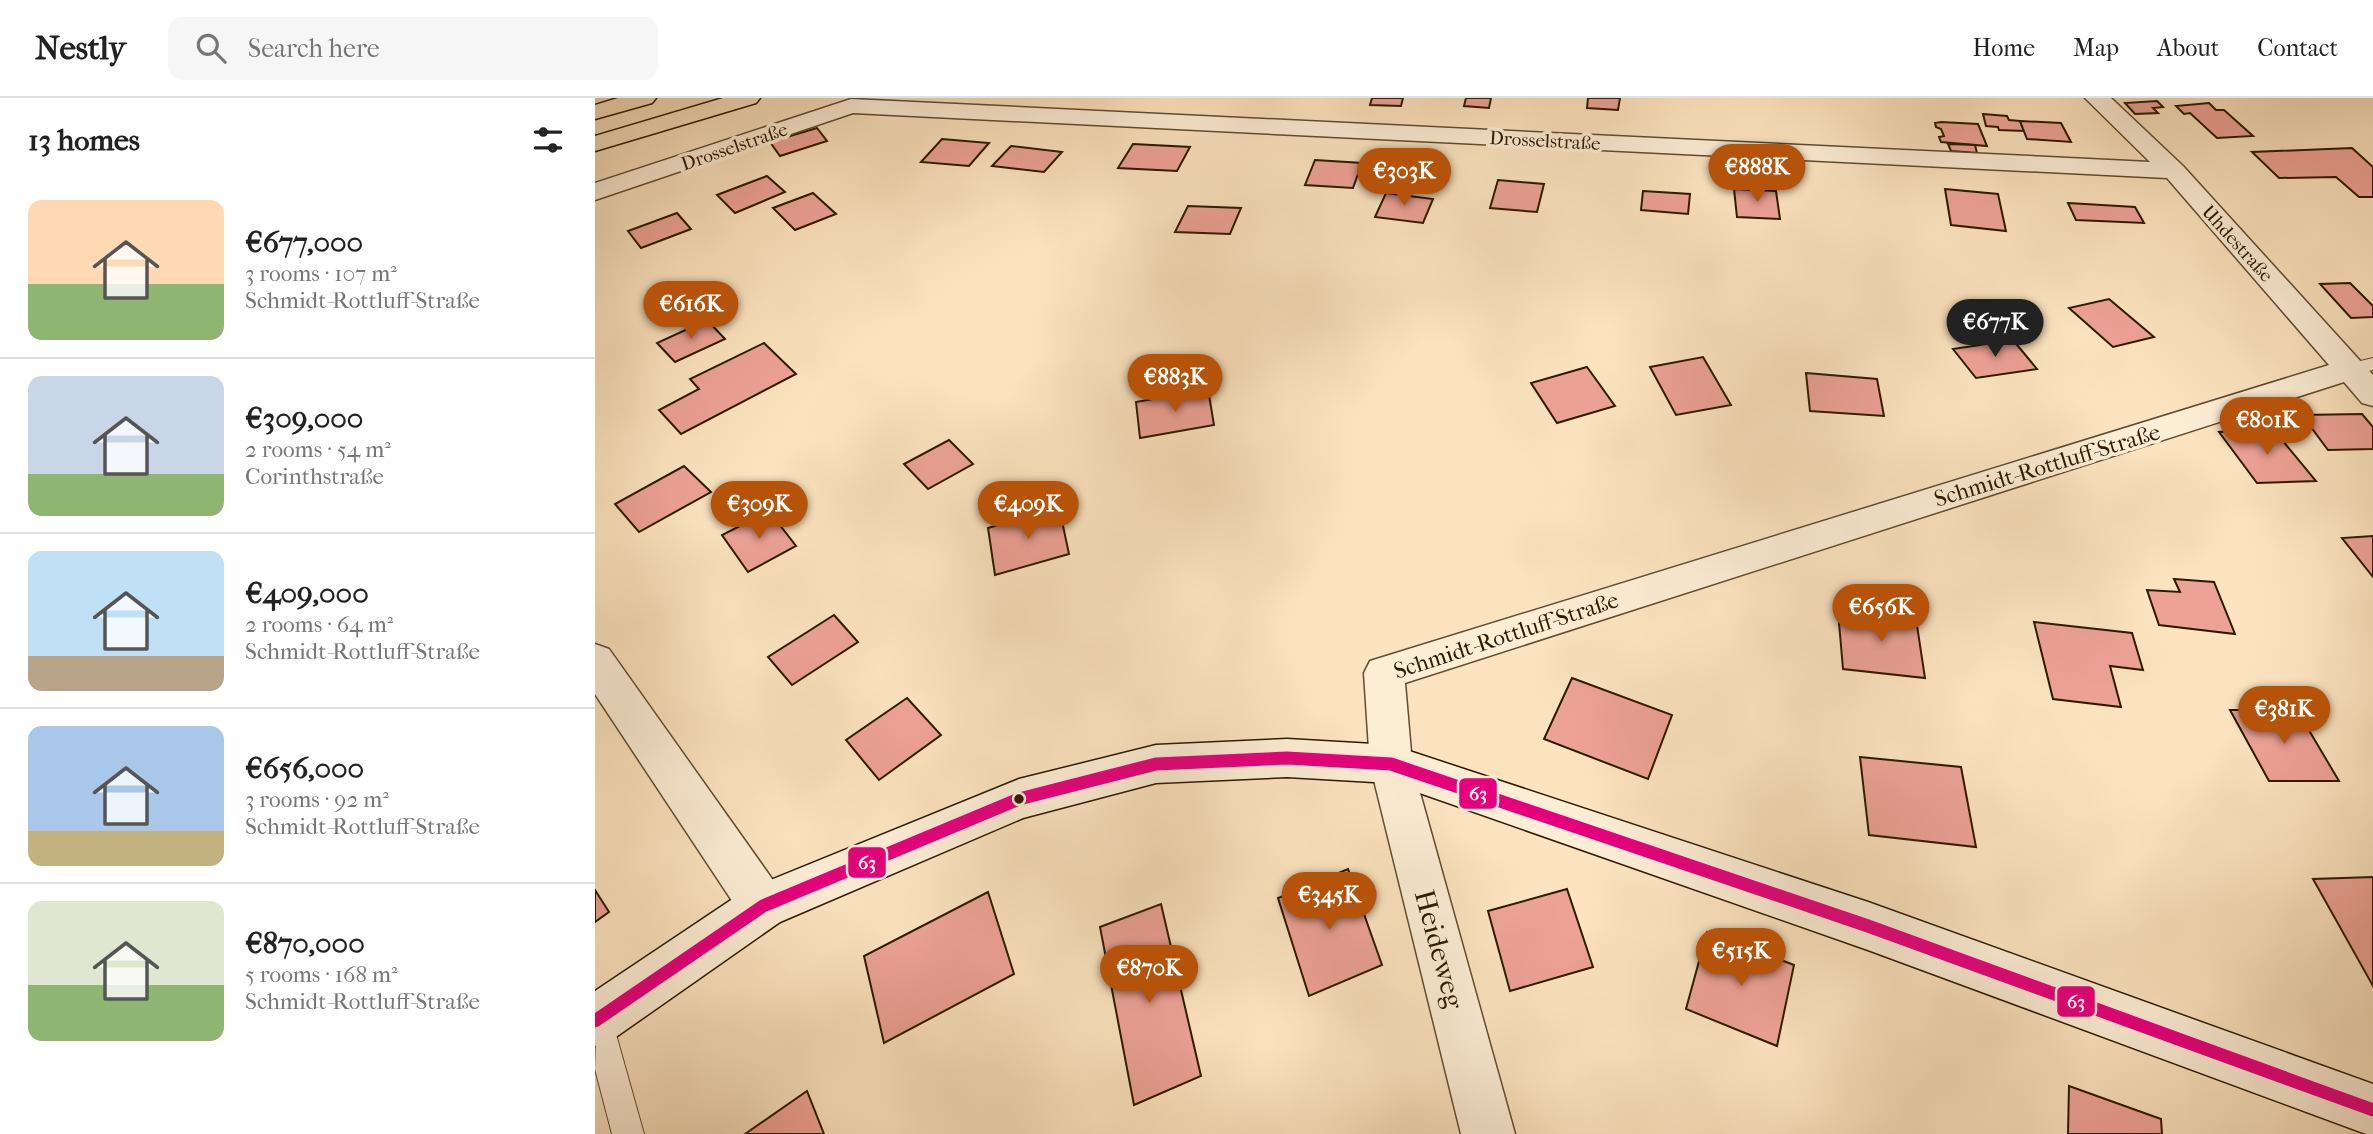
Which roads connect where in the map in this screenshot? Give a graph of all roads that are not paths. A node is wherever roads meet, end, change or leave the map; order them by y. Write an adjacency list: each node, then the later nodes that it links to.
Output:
1 (644, 98): 4 (highway)
2 (748, 98): 5 (highway)
3 (2097, 98): 6 (street, Uhdestraße)
4 (595, 112)
5 (595, 144)
6 (2174, 171): 7 (street, Drosselstraße); 8 (street, Uhdestraße)
7 (595, 192)
8 (2366, 376): 10 (street, Schmidt-Rottluff-Straße)
9 (595, 662): 11 (street)
10 (1391, 764): 11 (street); 13 (street); 15 (street, Heideweg)
11 (763, 906): 12 (street)
12 (596, 1020): 14 (lane)
13 (2373, 1110)
14 (628, 1134)
15 (1488, 1134)

